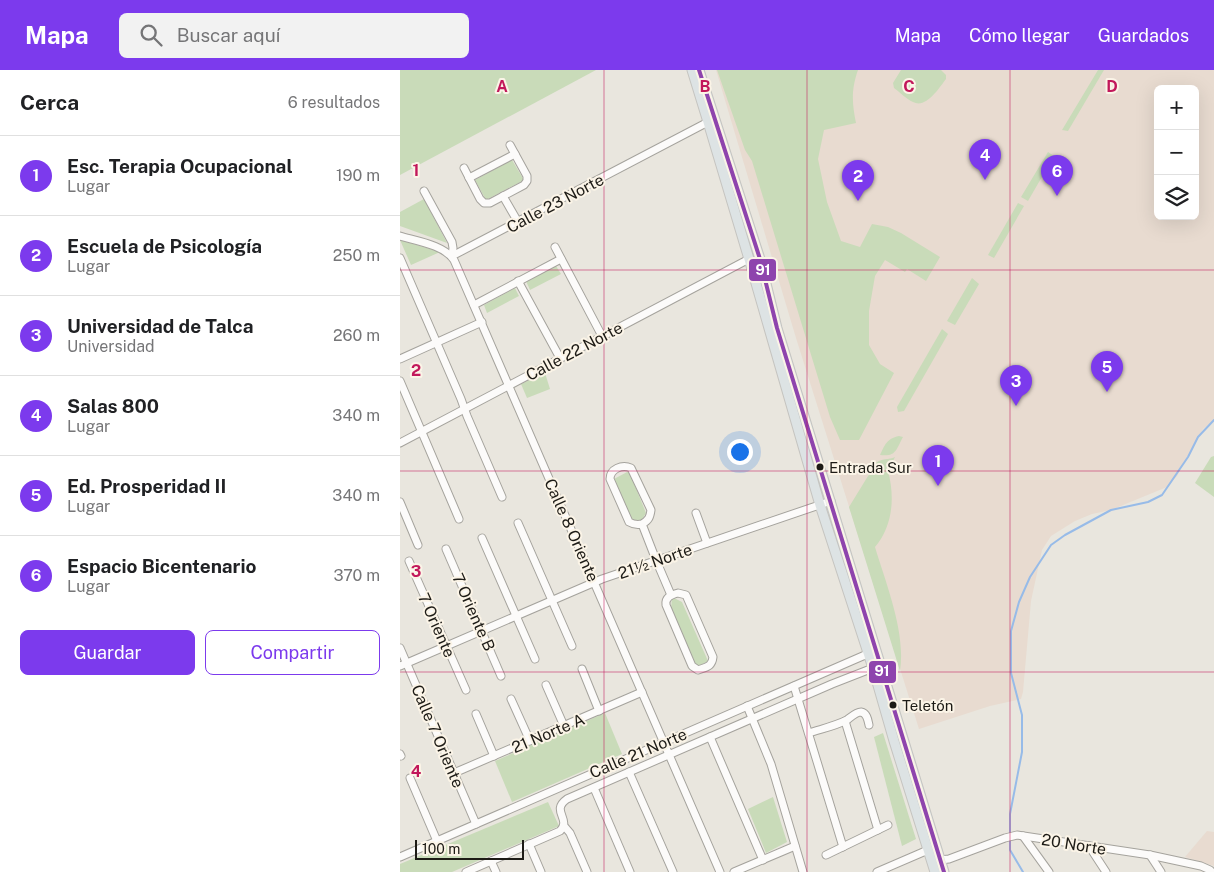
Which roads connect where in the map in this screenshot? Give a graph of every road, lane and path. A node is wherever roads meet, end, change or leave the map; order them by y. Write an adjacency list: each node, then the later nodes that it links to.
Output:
1 (692, 70): 3 (main road)
2 (699, 70): 17 (main road)
3 (708, 122): 10 (street, Calle 23 Norte); 16 (main road)
4 (510, 145): 5 (street)
5 (515, 154): 7 (street); 9 (street)
6 (464, 168): 7 (street)
7 (469, 178): 9 (street)
8 (424, 191): 13 (street, Calle 8 Oriente)
9 (503, 196): 10 (street)
10 (518, 222): 13 (street, Calle 23 Norte)
11 (400, 236): 13 (street)
12 (554, 247): 15 (street)
13 (452, 256): 19 (street, Calle 8 Oriente)
14 (400, 258): 22 (street)
15 (561, 259): 18 (street); 21 (street)
16 (749, 259): 17 (main road); 21 (street, Calle 22 Norte); 33 (main road)
17 (760, 259): 31 (main road)
18 (518, 281): 19 (street); 23 (street)
19 (474, 305): 20 (street, Calle 8 Oriente)
20 (482, 322): 22 (street); 26 (street, Calle 8 Oriente)
21 (602, 336): 23 (street, Calle 22 Norte)
22 (436, 342): 24 (street); 27 (street)
23 (560, 358): 26 (street, Calle 22 Norte)
24 (400, 359)
25 (400, 381): 28 (street)
26 (509, 385): 27 (street, Calle 22 Norte); 44 (street, Calle 8 Oriente)
27 (464, 409): 28 (street, Calle 22 Norte); 30 (street)
28 (422, 431): 29 (street, Calle 22 Norte); 35 (street)
29 (400, 443)
30 (502, 497)
31 (831, 501): 33 (street, 21½ Norte); 52 (main road)
32 (400, 502): 40 (street)
33 (820, 504): 39 (street, 21½ Norte); 52 (main road)
34 (696, 512): 39 (street)
35 (459, 519)
36 (518, 523): 46 (street)
37 (642, 524): 37 (street); 42 (street)
38 (482, 538): 47 (street)
39 (707, 543): 42 (street, 21½ Norte)
40 (418, 545)
41 (446, 549): 48 (street, 7 Oriente B)
42 (656, 560): 44 (street, 21½ Norte); 45 (street)
43 (409, 561): 49 (street, 7 Oriente)
44 (594, 582): 46 (street, 21½ Norte); 63 (street, Calle 8 Oriente)
45 (671, 595): 45 (street)
46 (552, 600): 47 (street, 21½ Norte); 50 (street)
47 (516, 616): 48 (street, 21½ Norte); 53 (street)
48 (482, 631): 49 (street, 21½ Norte); 58 (street, 7 Oriente B)
49 (446, 646): 54 (street, 21½ Norte); 62 (street, 7 Oriente)
50 (572, 646)
51 (400, 648): 54 (street, Calle 7 Oriente)
52 (872, 652): 55 (street, Calle 21 Norte); 56 (main road); 98 (main road)
53 (536, 659)
54 (403, 665): 80 (street, Calle 7 Oriente)
55 (840, 665): 59 (street); 61 (street, Calle 21 Norte)
56 (873, 668): 59 (street, Calle 21 Norte); 93 (main road)
57 (582, 669): 67 (street)
58 (501, 676)
59 (845, 678): 65 (street, Calle 21 Norte)
60 (546, 685): 72 (street)
61 (794, 686): 65 (street); 66 (street, Calle 21 Norte)
62 (466, 690)
63 (642, 692): 67 (street, 21 Norte A); 76 (street, Calle 8 Oriente)
64 (511, 699): 75 (street)
65 (798, 700): 69 (street, Calle 21 Norte); 73 (street)
66 (747, 706): 69 (street); 76 (street, Calle 21 Norte)
67 (599, 711): 72 (street, 21 Norte A)
68 (476, 714): 78 (street)
69 (752, 719): 74 (street, Calle 21 Norte); 90 (street)
70 (845, 721): 71 (street); 73 (street); 86 (street)
71 (869, 725)
72 (564, 726): 75 (street, 21 Norte A)
73 (809, 733): 92 (street)
74 (710, 737): 77 (street, Calle 21 Norte); 97 (street)
75 (530, 741): 78 (street, 21 Norte A)
76 (664, 742): 77 (street, Calle 8 Oriente); 83 (street, Calle 21 Norte)
77 (669, 754): 79 (street, Calle 21 Norte); 107 (street, Calle 8 Oriente)
78 (494, 756): 80 (street, 21 Norte A)
79 (629, 772): 82 (street, Calle 21 Norte); 106 (street)
80 (454, 773): 83 (street, Calle 7 Oriente)
81 (410, 778): 88 (street)
82 (594, 788): 85 (street, Calle 21 Norte); 105 (street)
83 (476, 824): 88 (street, Calle 21 Norte)
84 (888, 825): 86 (street)
85 (564, 826): 89 (street); 104 (street)
86 (878, 830): 92 (street)
87 (1023, 836): 91 (street, 20 Norte); 98 (street, 20 Norte); 113 (street)
88 (437, 841): 94 (street, Calle 21 Norte)
89 (529, 844): 99 (street); 103 (street)
90 (795, 846): 97 (street); 109 (street)
91 (1089, 846): 96 (street, 20 Norte); 114 (street)
92 (843, 847): 95 (street)
93 (928, 850): 110 (street); 111 (main road)
94 (401, 855)
95 (826, 855)
96 (1150, 856): 100 (street, 20 Norte); 115 (street)
97 (763, 860): 108 (street)
98 (940, 860): 112 (main road)
99 (492, 861): 101 (street); 102 (street)
100 (1211, 871)
101 (466, 872)
102 (496, 872)
103 (542, 872)
104 (588, 872)
105 (630, 872)
106 (673, 872)
107 (720, 872)
108 (734, 872)
109 (803, 872)
110 (877, 872)
111 (935, 872)
112 (944, 872)
113 (1048, 872)
114 (1106, 872)
115 (1161, 872)

